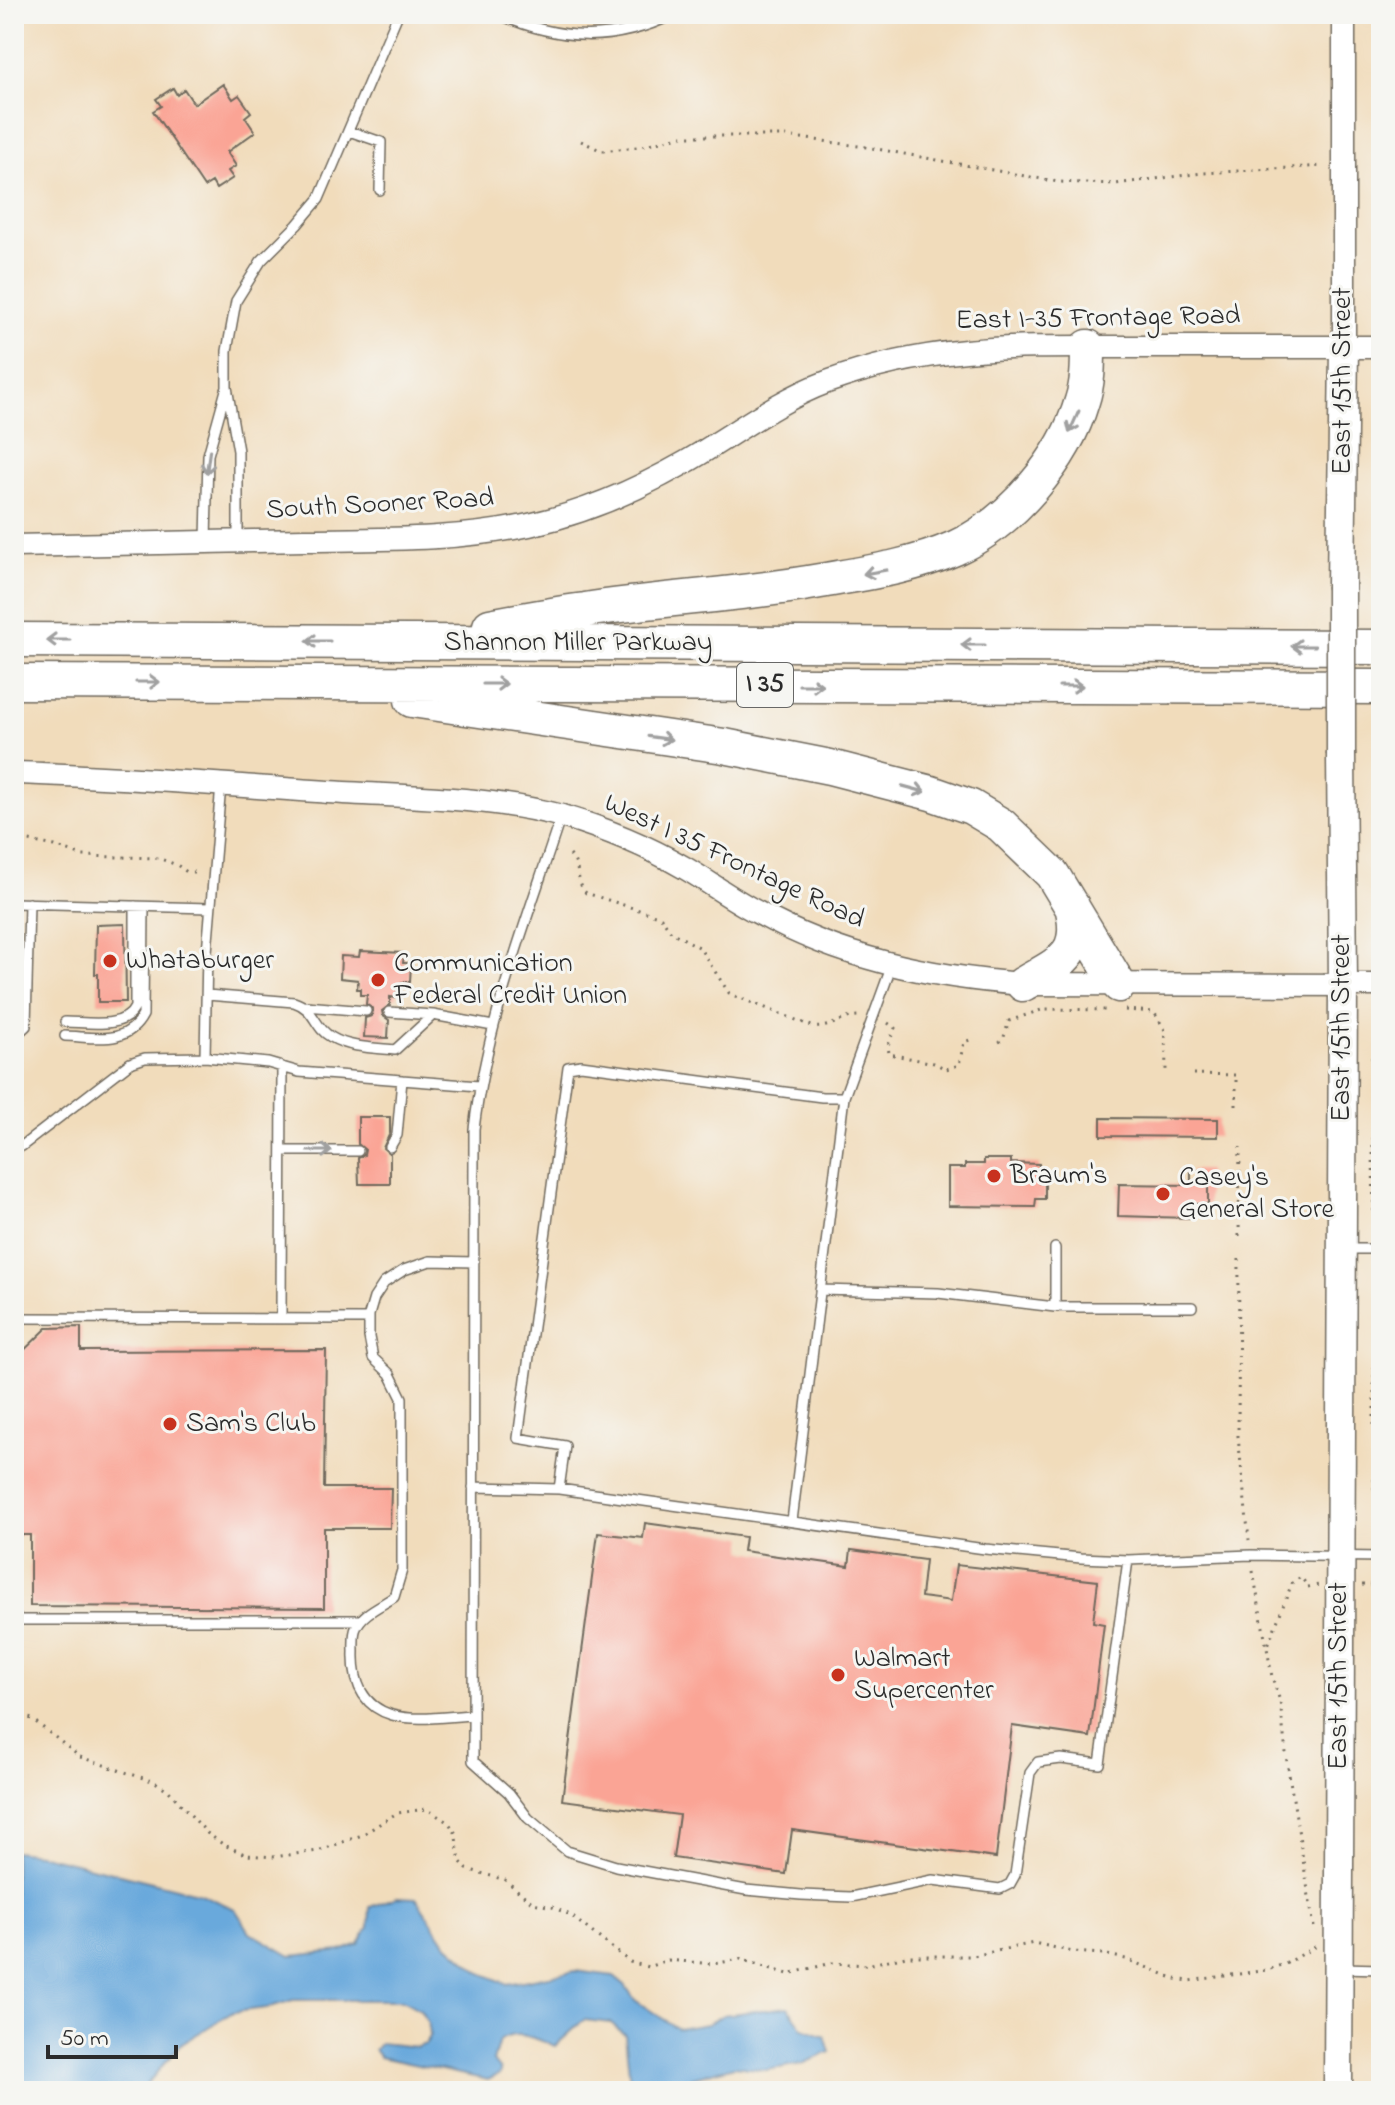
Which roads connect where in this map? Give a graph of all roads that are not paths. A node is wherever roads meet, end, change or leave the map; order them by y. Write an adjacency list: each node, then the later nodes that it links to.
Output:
1 (398, 14): 5 (lane)
2 (498, 14): 3 (lane)
3 (674, 14)
4 (1344, 14): 8 (street, East 15th Street)
5 (349, 131): 6 (lane); 10 (lane)
6 (380, 190)
7 (1088, 347): 8 (street, East I-35 Frontage Road); 11 (street, East I-35 Frontage Road); 16 (highway, one-way to 16)
8 (1344, 347): 9 (street, East I-35 Frontage Road); 32 (main road, East 15th Street, bridge)
9 (1381, 347)
10 (227, 387): 12 (lane, one-way to 12); 13 (lane)
11 (728, 436): 13 (street, South Sooner Road)
12 (206, 542): 13 (street, South Sooner Road); 14 (street, South Sooner Road)
13 (238, 542)
14 (14, 546)
15 (14, 640): 16 (highway, Shannon Miller Parkway / I 35, one-way to 15)
16 (396, 642): 17 (highway, Shannon Miller Parkway / I 35, one-way to 16)
17 (1381, 647)
18 (14, 682): 19 (highway, Shannon Miller Parkway / I 35, one-way to 19)
19 (305, 682): 20 (highway, Shannon Miller Parkway / I 35, one-way to 20); 24 (highway, one-way to 24)
20 (1381, 687)
21 (14, 773): 22 (street, West I 35 Frontage Road)
22 (221, 785): 23 (street, West I 35 Frontage Road); 28 (lane)
23 (561, 816): 29 (street, West I 35 Frontage Road); 40 (lane)
24 (1071, 901): 30 (highway); 31 (highway)
25 (14, 903): 26 (lane)
26 (29, 903): 27 (lane); 42 (lane)
27 (140, 906): 28 (lane); 39 (lane); 41 (lane)
28 (210, 908): 34 (lane)
29 (892, 965): 30 (street, West I 35 Frontage Road); 47 (lane)
30 (1023, 984): 31 (street, West I 35 Frontage Road)
31 (1119, 985): 32 (street, West I 35 Frontage Road)
32 (1343, 985): 33 (street, West I 35 Frontage Road); 53 (main road, East 15th Street)
33 (1381, 985)
34 (207, 995): 35 (lane); 43 (lane)
35 (306, 1006): 36 (lane); 38 (lane)
36 (366, 1011)
37 (389, 1012): 38 (lane)
38 (433, 1015): 40 (lane)
39 (65, 1022)
40 (493, 1026): 46 (lane)
41 (65, 1036)
42 (14, 1037)
43 (205, 1057): 44 (lane); 49 (lane)
44 (282, 1067): 45 (lane); 50 (lane)
45 (402, 1080): 46 (lane); 48 (lane)
46 (479, 1086): 55 (lane)
47 (844, 1097): 56 (lane); 63 (lane)
48 (390, 1147)
49 (14, 1148)
50 (282, 1151): 51 (lane, one-way to 51); 60 (lane)
51 (358, 1151)
52 (1055, 1248): 57 (lane)
53 (1341, 1249): 54 (lane); 65 (main road, East 15th Street)
54 (1381, 1249)
55 (474, 1262): 61 (lane); 62 (lane)
56 (820, 1290): 57 (lane); 64 (lane)
57 (1055, 1307): 58 (lane)
58 (1192, 1307)
59 (14, 1318): 60 (lane)
60 (281, 1318): 61 (lane)
61 (369, 1319): 69 (lane)
62 (473, 1487): 63 (lane); 70 (lane)
63 (559, 1489): 64 (lane)
64 (792, 1521): 67 (lane)
65 (1340, 1557): 66 (lane); 67 (lane); 71 (main road, East 15th Street)
66 (1381, 1557)
67 (1128, 1560): 70 (lane)
68 (14, 1620): 69 (lane)
69 (361, 1620): 70 (lane)
70 (473, 1715)
71 (1339, 1968): 72 (lane); 73 (main road, East 15th Street)
72 (1381, 1969)
73 (1338, 2091)

